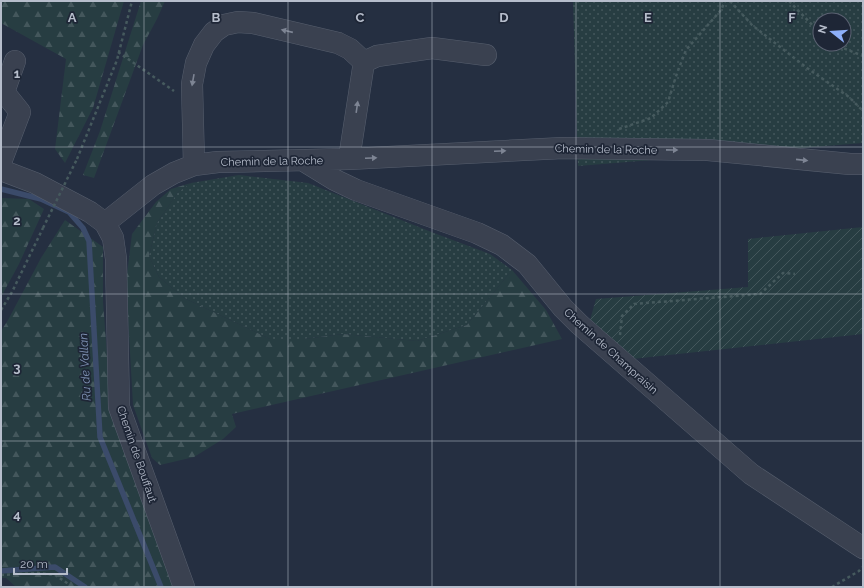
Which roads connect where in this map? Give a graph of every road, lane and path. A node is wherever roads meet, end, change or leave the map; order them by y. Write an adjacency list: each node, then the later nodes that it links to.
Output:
1 (132, 1): 6 (path)
2 (725, 1): 14 (path)
3 (730, 1): 13 (path)
4 (788, 1): 5 (path)
5 (812, 25)
6 (118, 52): 12 (path); 23 (path, bridge)
7 (852, 52): 9 (path)
8 (486, 56): 11 (street)
9 (863, 56)
10 (15, 61): 17 (street)
11 (364, 62): 12 (street, one-way to 12); 15 (street, one-way to 11)
12 (192, 104): 19 (street)
13 (863, 111)
14 (618, 129)
15 (349, 159): 16 (street, Chemin de la Roche); 18 (street, Chemin de la Roche, one-way to 18)
16 (304, 161): 19 (street, Chemin de la Roche); 25 (street, Chemin de Champraisin)
17 (1, 162)
18 (863, 164)
19 (194, 165): 21 (street, Chemin de la Roche)
20 (1, 170): 21 (street)
21 (105, 222): 29 (street, Chemin de Bouffaut)
22 (795, 274): 24 (path)
23 (1, 310)
24 (620, 336)
25 (863, 548)
26 (863, 566): 30 (path)
27 (1, 575): 28 (path)
28 (73, 587)
29 (184, 587)
30 (832, 587)

